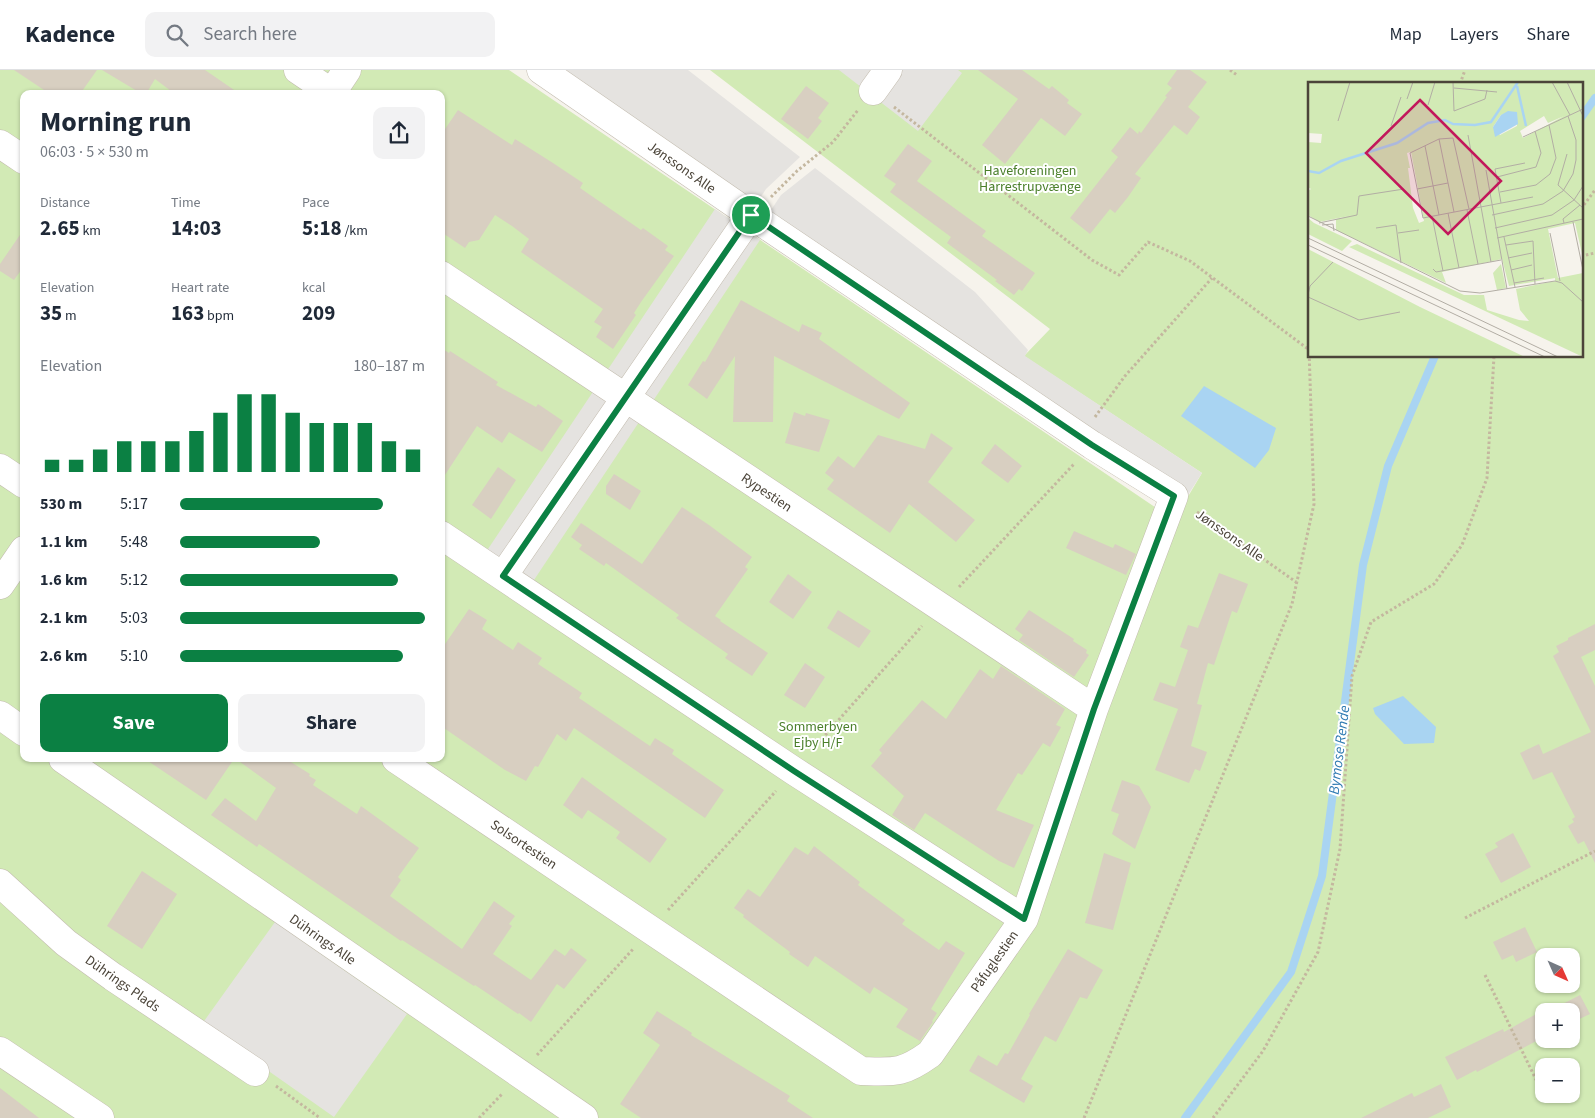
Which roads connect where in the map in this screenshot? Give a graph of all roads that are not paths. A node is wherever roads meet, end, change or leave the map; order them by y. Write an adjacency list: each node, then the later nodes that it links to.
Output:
1 (298, 70): 4 (lane)
2 (347, 70): 5 (lane)
3 (541, 70): 8 (lane, Jønssons Alle)
4 (327, 90)
5 (333, 90)
6 (0, 144): 7 (lane)
7 (20, 157)
8 (754, 216): 10 (lane); 13 (lane, Jønssons Alle)
9 (445, 278): 10 (lane, Rypestien)
10 (624, 397): 16 (lane); 18 (lane, Rypestien)
11 (0, 468): 12 (lane)
12 (20, 481)
13 (1174, 496): 18 (lane, Påfuglestien)
14 (445, 538): 16 (lane)
15 (20, 556): 17 (lane)
16 (503, 576): 24 (lane)
17 (0, 585)
18 (1094, 709): 24 (lane, Påfuglestien)
19 (0, 715): 20 (lane)
20 (20, 729)
21 (67, 762): 29 (lane, Dührings Alle)
22 (400, 762): 25 (lane, Solsortestien)
23 (0, 883): 27 (lane, Dührings Plads)
24 (1024, 919): 25 (lane, Påfuglestien)
25 (651, 929)
26 (0, 1051): 28 (lane)
27 (255, 1072)
28 (90, 1115)
29 (584, 1118)

